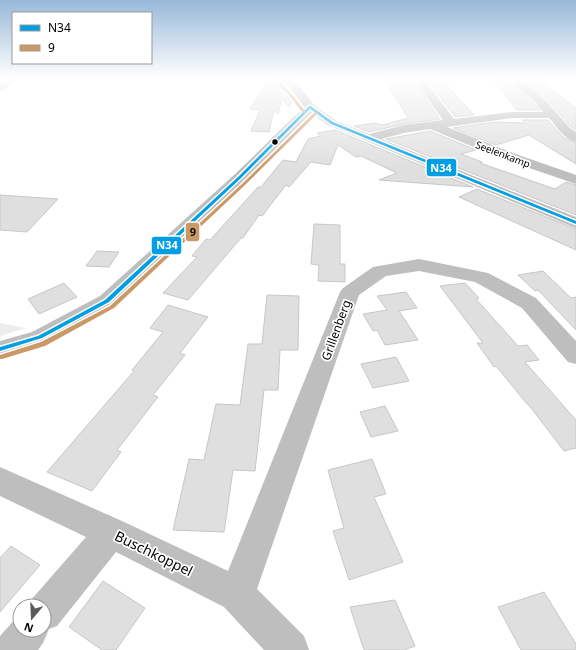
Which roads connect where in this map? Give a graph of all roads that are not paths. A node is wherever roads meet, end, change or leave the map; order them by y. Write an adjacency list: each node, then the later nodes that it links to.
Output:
1 (310, 108): 7 (street); 11 (street)
2 (440, 108): 5 (street)
3 (546, 108): 4 (street)
4 (551, 115): 5 (street, Seelenkamp); 8 (street)
5 (451, 123): 6 (street, Seelenkamp)
6 (430, 125): 7 (street, Seelenkamp); 9 (street, Seelenkamp)
7 (368, 138): 10 (street)
8 (576, 138)
9 (576, 180)
10 (576, 223)
11 (0, 349)
12 (576, 356): 15 (street, Grillenberg)
13 (0, 481): 14 (street, Buschkoppel)
14 (111, 532): 15 (street, Buschkoppel); 16 (street)
15 (237, 594): 19 (street, Buschkoppel)
16 (52, 603)
17 (23, 638): 18 (street)
18 (13, 650)
19 (290, 650)

